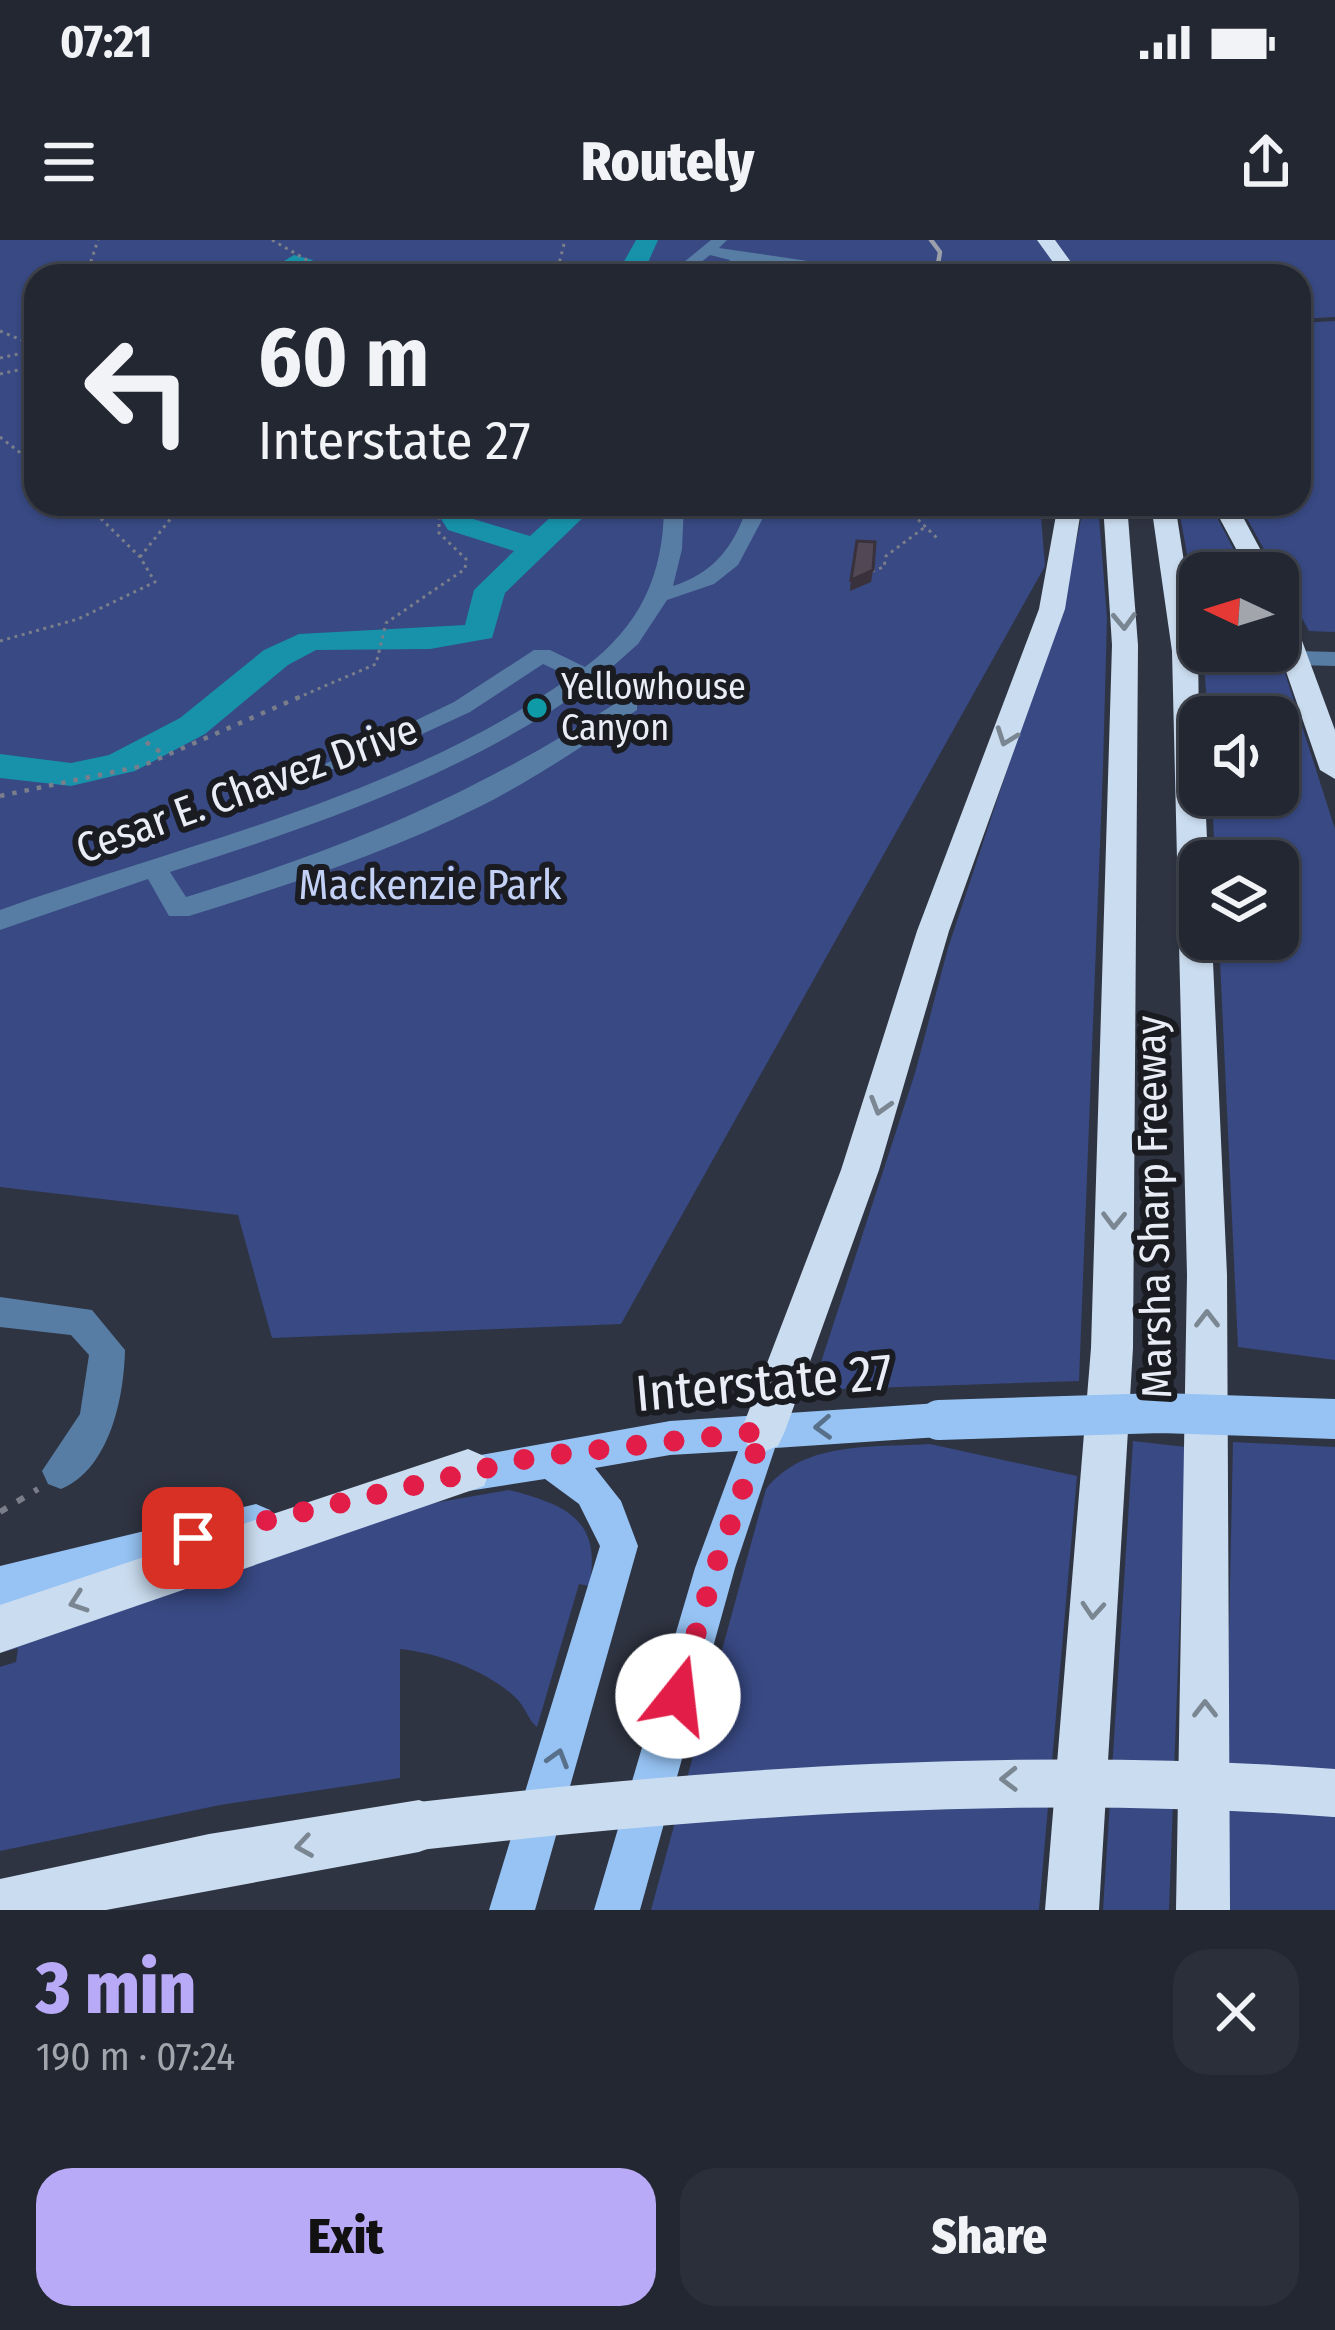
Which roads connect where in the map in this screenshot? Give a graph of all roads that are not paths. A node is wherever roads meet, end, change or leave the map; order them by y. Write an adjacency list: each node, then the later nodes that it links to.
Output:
1 (1022, 240): 4 (highway)
2 (713, 245): 3 (street)
3 (741, 258): 5 (street); 6 (street)
4 (1036, 263)
5 (735, 264)
6 (757, 264)
7 (674, 516): 14 (street, Cesar E. Chavez Drive)
8 (754, 516): 14 (street)
9 (1068, 516): 25 (highway, one-way to 25)
10 (1116, 516): 35 (highway, Marsha Sharp Freeway, one-way to 35)
11 (1165, 516): 36 (highway, Marsha Sharp Freeway, one-way to 11)
12 (1230, 516): 13 (highway)
13 (1249, 552)
14 (658, 596): 18 (street, Cesar E. Chavez Drive)
15 (1299, 658): 16 (street)
16 (1335, 659)
17 (1299, 661): 20 (highway)
18 (587, 676): 19 (street); 21 (street, Cesar E. Chavez Drive); 21 (street)
19 (337, 764)
20 (1335, 770)
21 (154, 867): 22 (street, Cesar E. Chavez Drive)
22 (0, 920)
23 (0, 1312): 27 (street)
24 (1335, 1419): 25 (main road, Interstate 27, one-way to 25, bridge)
25 (763, 1431): 26 (main road, Interstate 27); 34 (main road)
26 (534, 1457): 28 (main road, Interstate 27); 33 (main road, one-way to 26)
27 (61, 1471)
28 (468, 1471): 29 (main road, Interstate 27); 30 (highway, one-way to 30)
29 (0, 1586)
30 (0, 1629)
31 (1335, 1793): 32 (highway, one-way to 32, bridge)
32 (0, 1906)
33 (512, 1910)
34 (617, 1910)
35 (1072, 1910)
36 (1203, 1910)

